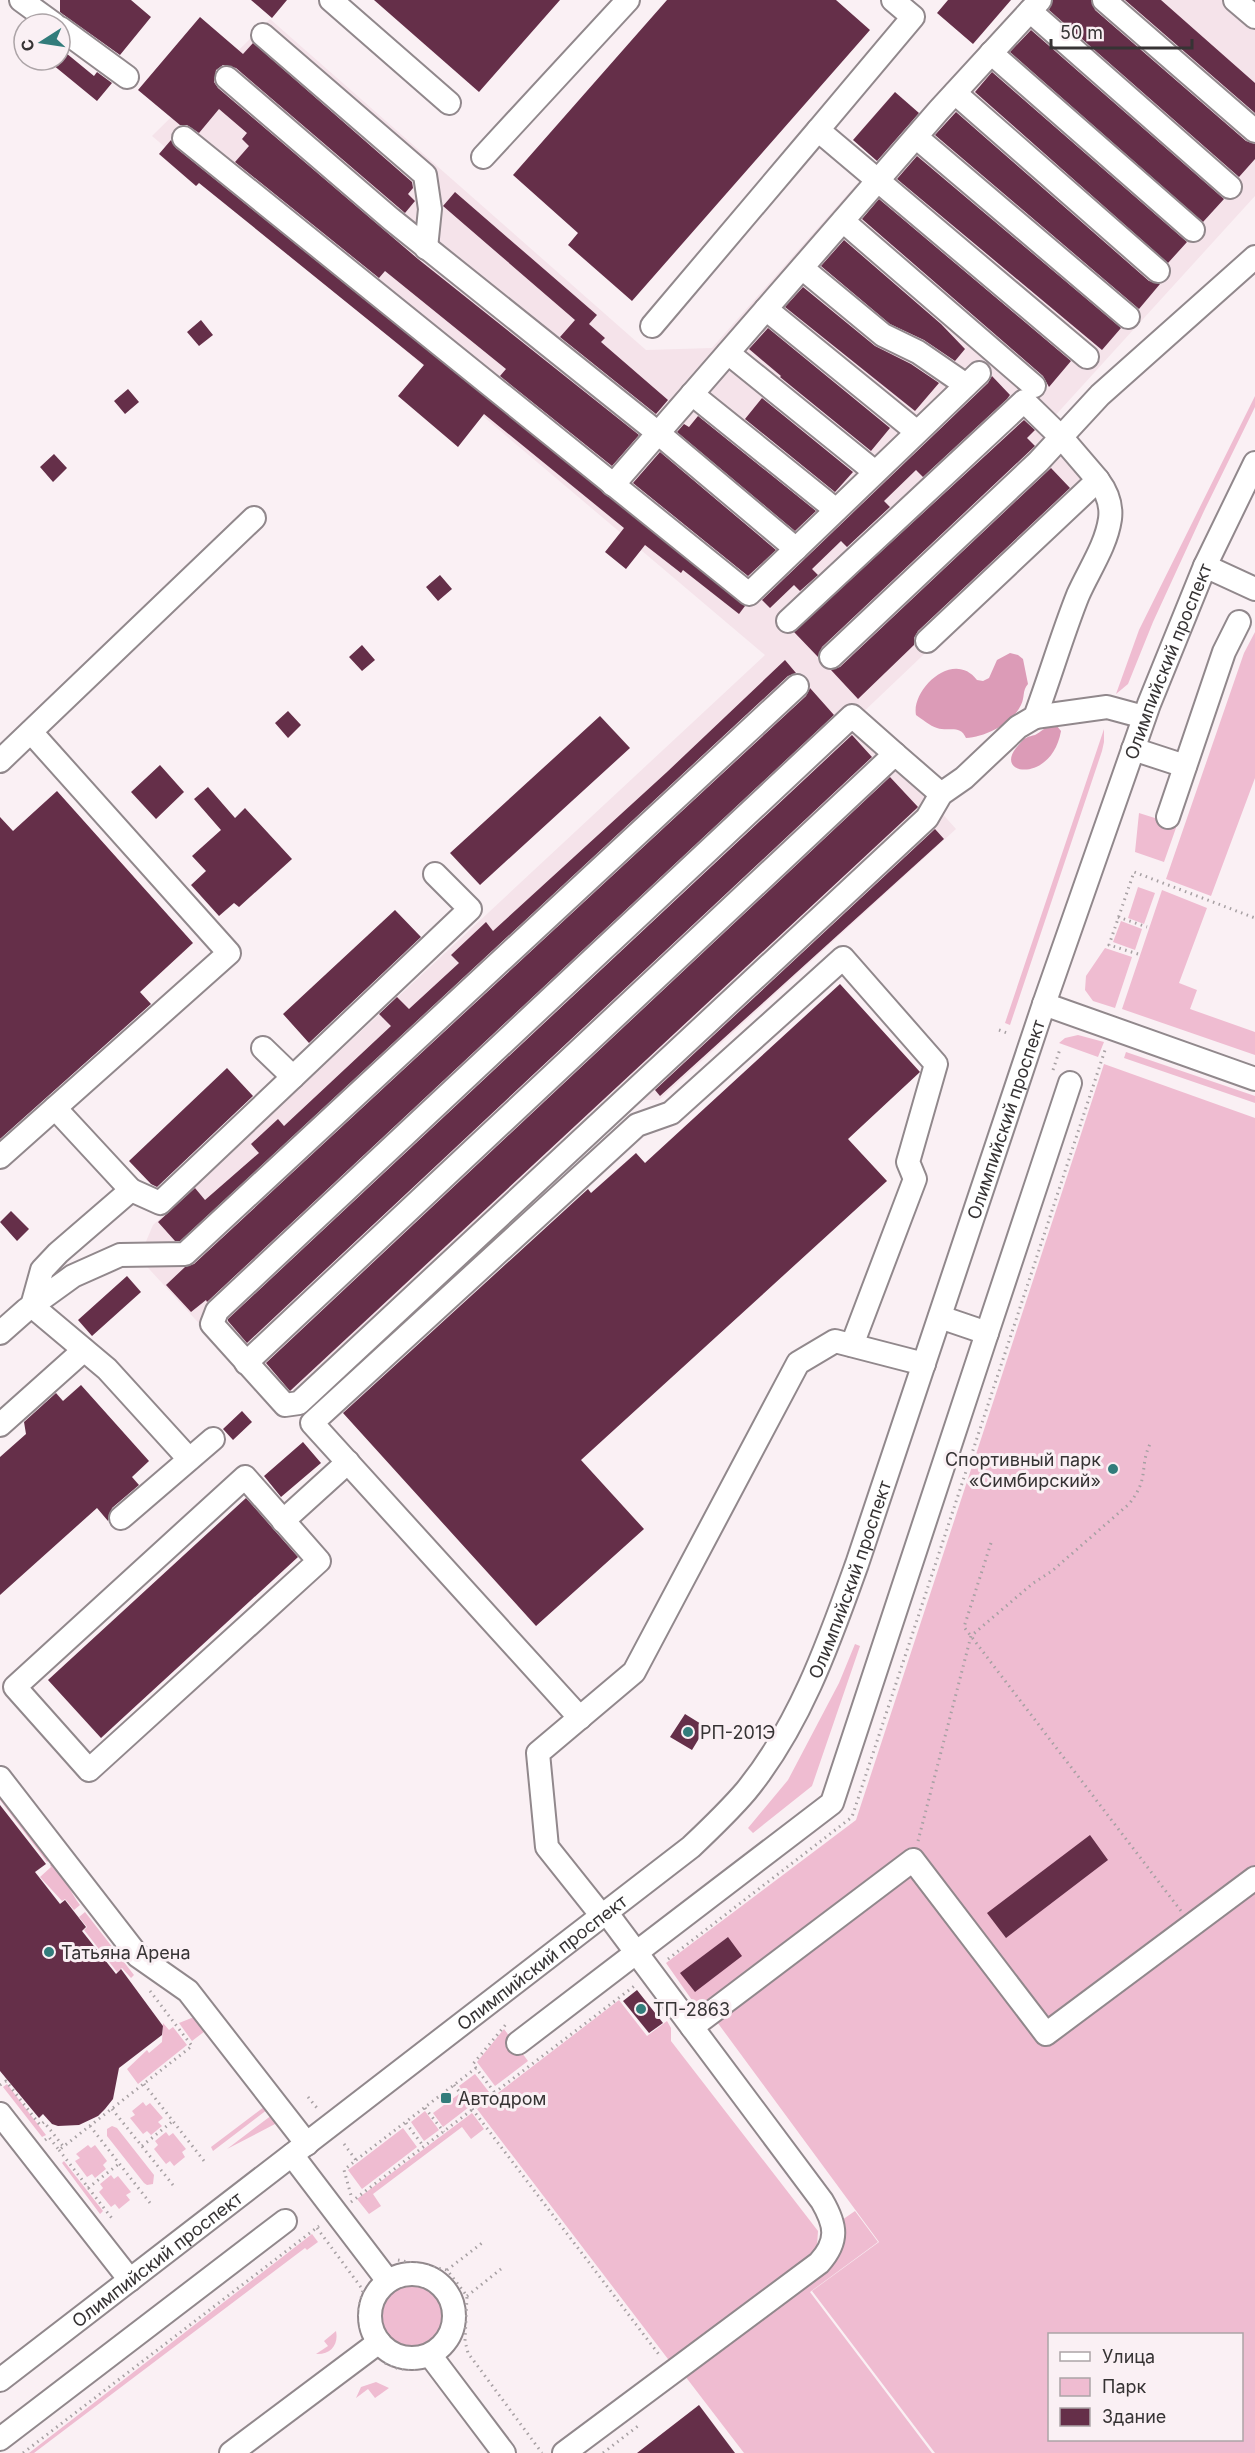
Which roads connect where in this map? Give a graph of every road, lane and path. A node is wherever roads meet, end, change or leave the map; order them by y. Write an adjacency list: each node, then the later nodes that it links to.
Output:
1 (21, 0): 8 (street)
2 (628, 0): 21 (street)
3 (893, 0): 17 (street)
4 (1104, 0): 18 (street)
5 (1235, 0): 9 (street)
6 (339, 3): 16 (street)
7 (1035, 6): 12 (street); 23 (street)
8 (38, 12)
9 (1255, 17)
10 (263, 35): 26 (street)
11 (72, 37): 13 (street)
12 (992, 53): 15 (street); 25 (street)
13 (127, 77)
14 (227, 78): 26 (street)
15 (955, 93): 19 (street); 29 (street)
16 (449, 103)
17 (818, 130): 22 (street); 32 (street)
18 (1255, 131)
19 (916, 137): 22 (street); 31 (street)
20 (184, 138): 43 (street)
21 (483, 157)
22 (878, 180): 24 (street); 34 (street)
23 (1230, 187)
24 (843, 221): 28 (street); 35 (street)
25 (1193, 230)
26 (426, 248): 38 (street)
27 (1255, 257): 39 (street)
28 (802, 268): 30 (street); 37 (street)
29 (1158, 271)
30 (766, 309): 33 (street); 37 (street)
31 (1128, 317)
32 (652, 326)
33 (728, 353): 36 (street); 41 (street)
34 (1087, 357)
35 (1034, 386)
36 (692, 394): 38 (street); 44 (street)
37 (917, 432): 41 (street)
38 (658, 433): 43 (street); 46 (street)
39 (1062, 438): 42 (street); 49 (street); 52 (street)
40 (1255, 463): 47 (street, Олимпийский проспект)
41 (875, 472): 44 (street)
42 (1098, 480): 51 (street); 54 (street)
43 (614, 485): 46 (street)
44 (836, 510): 46 (street)
45 (254, 518): 56 (street)
46 (796, 549)
47 (1205, 566): 48 (street); 55 (street, Олимпийский проспект)
48 (1255, 589)
49 (788, 621)
50 (1239, 622): 60 (street)
51 (927, 641)
52 (831, 657)
53 (797, 686): 79 (street)
54 (1035, 717): 55 (street); 61 (street)
55 (1144, 717): 57 (street, Олимпийский проспект)
56 (31, 732): 59 (street); 76 (street)
57 (1133, 749): 60 (street); 68 (street, Олимпийский проспект)
58 (895, 754): 61 (street); 85 (street); 85 (street)
59 (0, 762)
60 (1185, 766): 62 (street)
61 (941, 794): 85 (street)
62 (1168, 817)
63 (435, 874): 73 (street)
64 (1118, 917): 65 (path); 66 (path); 67 (path)
65 (1255, 918)
66 (1147, 927)
67 (1138, 954)
68 (1044, 1004): 69 (street); 80 (street, Олимпийский проспект)
69 (1112, 1028): 74 (street); 103 (path)
70 (999, 1030): 71 (path)
71 (1010, 1034)
72 (263, 1048): 73 (street)
73 (293, 1077): 78 (street)
74 (1255, 1079)
75 (1070, 1083): 81 (street)
76 (55, 1108): 77 (street); 78 (street)
77 (0, 1157)
78 (131, 1190): 79 (street)
79 (32, 1306): 82 (street); 84 (street)
80 (940, 1317): 81 (street); 86 (street, Олимпийский проспект)
81 (987, 1333): 102 (street)
82 (0, 1334)
83 (852, 1345): 86 (street); 91 (street); 96 (street)
84 (84, 1350): 87 (street); 90 (street)
85 (246, 1363)
86 (924, 1365): 100 (street, Олимпийский проспект)
87 (0, 1425)
88 (213, 1439): 90 (street)
89 (1150, 1444): 95 (path)
90 (189, 1459): 92 (street)
91 (348, 1462): 93 (street); 96 (street)
92 (121, 1518)
93 (283, 1521): 93 (street)
94 (991, 1543): 95 (path)
95 (971, 1636): 98 (path); 101 (path)
96 (580, 1718): 100 (street)
97 (0, 1778): 125 (street)
98 (913, 1860): 101 (street); 105 (street)
99 (1255, 1878): 101 (street)
100 (604, 1914): 102 (street); 125 (street, Олимпийский проспект)
101 (1192, 1925)
102 (636, 1952): 103 (street); 106 (street)
103 (652, 1972): 105 (street); 110 (path)
104 (150, 1991): 107 (path)
105 (692, 2027): 147 (street)
106 (518, 2043)
107 (144, 2084): 114 (path); 117 (path)
108 (0, 2085): 122 (path)
109 (454, 2085): 110 (path); 113 (path); 115 (path)
110 (495, 2093): 115 (path)
111 (309, 2097): 112 (path)
112 (316, 2108)
113 (425, 2108): 118 (path); 120 (path)
114 (112, 2109): 119 (path); 123 (path)
115 (474, 2110): 120 (path); 147 (path)
116 (0, 2114): 142 (street)
117 (173, 2121): 123 (path); 129 (path)
118 (406, 2123): 124 (path); 128 (path)
119 (90, 2126): 122 (path); 130 (path)
120 (444, 2132): 124 (path)
121 (344, 2144): 128 (path)
122 (63, 2146): 126 (path)
123 (142, 2146): 131 (path)
124 (424, 2147): 134 (path)
125 (299, 2149): 134 (street); 142 (street, Олимпийский проспект)
126 (59, 2150): 127 (path); 132 (path)
127 (55, 2152)
128 (356, 2160): 134 (path)
129 (204, 2161)
130 (120, 2163): 132 (path); 133 (path)
131 (173, 2185)
132 (88, 2188): 137 (path)
133 (150, 2203)
134 (344, 2207): 135 (path); 143 (street); 151 (path)
135 (359, 2209)
136 (285, 2221): 150 (street)
137 (114, 2222)
138 (482, 2243): 141 (path)
139 (398, 2260): 141 (path)
140 (501, 2269): 144 (path)
141 (447, 2270): 144 (path)
142 (130, 2280): 148 (street, Олимпийский проспект)
143 (388, 2282): 145 (street); 146 (street)
144 (467, 2296): 154 (path)
145 (379, 2342): 146 (street); 152 (street)
146 (430, 2355): 153 (street)
147 (673, 2372): 155 (street)
148 (0, 2380)
149 (640, 2425): 156 (path)
150 (0, 2439)
151 (23, 2453)
152 (231, 2453)
153 (504, 2453)
154 (542, 2453)
155 (564, 2453)
156 (603, 2453)

